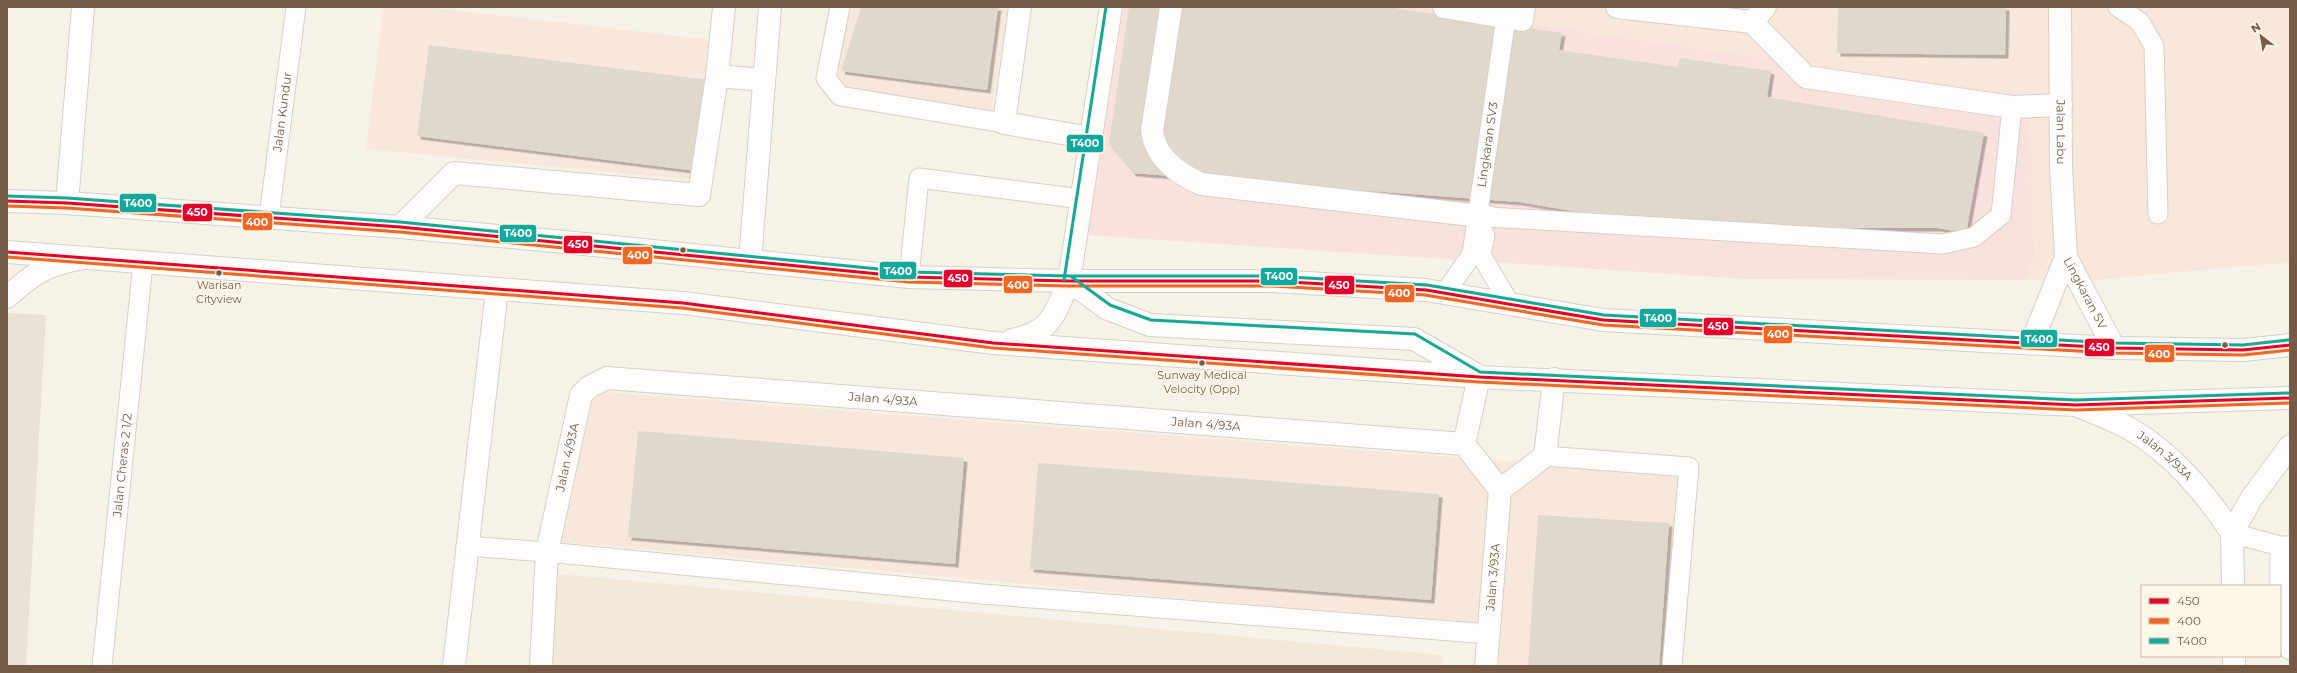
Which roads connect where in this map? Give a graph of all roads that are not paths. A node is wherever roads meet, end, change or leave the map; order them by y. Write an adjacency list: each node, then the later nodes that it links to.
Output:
1 (83, 7): 23 (street)
2 (296, 7): 26 (lane, Jalan Kundur)
3 (724, 7): 15 (street)
4 (770, 7): 16 (street)
5 (840, 7): 19 (lane)
6 (1020, 7): 19 (street)
7 (1111, 7): 20 (street)
8 (1171, 7): 24 (street)
9 (1444, 7): 13 (street)
10 (1617, 7): 14 (street)
11 (2060, 7): 17 (street, Jalan Labu)
12 (2118, 7): 25 (lane)
13 (1515, 12): 24 (lane, Lingkaran SV3)
14 (1758, 14): 18 (street)
15 (717, 76): 16 (street); 27 (street)
16 (764, 80): 31 (street)
17 (2061, 105): 18 (street); 29 (street, Jalan Labu)
18 (2012, 106): 24 (lane)
19 (1004, 123): 20 (street)
20 (1091, 138): 21 (street)
21 (1082, 199): 33 (lane); 34 (street)
22 (7, 201): 23 (street)
23 (67, 203): 26 (street)
24 (1485, 213): 36 (lane, Lingkaran SV3); 38 (lane, Lingkaran SV3)
25 (2158, 214)
26 (269, 217): 27 (street)
27 (400, 228): 31 (street)
28 (7, 252): 30 (street)
29 (2066, 257): 39 (street, Lingkaran SV); 42 (street, Lingkaran SV)
30 (82, 258): 32 (street); 37 (street)
31 (750, 261): 33 (street)
32 (142, 263): 35 (street); 60 (lane, Jalan Cheras 2 1/2)
33 (909, 277): 34 (street)
34 (1069, 281): 36 (street); 40 (street); 43 (street)
35 (497, 289): 40 (street); 52 (street)
36 (1445, 293): 38 (street)
37 (7, 297)
38 (1510, 304): 39 (street)
39 (2032, 342): 42 (street)
40 (994, 343): 43 (street)
41 (2290, 346): 42 (street)
42 (2114, 348)
43 (1479, 377): 44 (street); 47 (street)
44 (1554, 379): 46 (street); 49 (street)
45 (2290, 398): 46 (street)
46 (2076, 405): 51 (street, Jalan 3/93A)
47 (1464, 444): 50 (street); 54 (street, Jalan 4/93A)
48 (2290, 446): 51 (street)
49 (1545, 456): 50 (street); 64 (lane)
50 (1500, 490): 58 (street, Jalan 3/93A)
51 (2232, 533): 53 (lane); 55 (street)
52 (466, 546): 54 (lane); 61 (street)
53 (2285, 546): 56 (lane)
54 (547, 552): 58 (lane); 62 (street, Jalan 4/93A)
55 (2233, 585)
56 (2281, 610)
57 (2281, 628): 59 (lane)
58 (1489, 634): 63 (street, Jalan 3/93A)
59 (2290, 650)
60 (102, 666)
61 (454, 666)
62 (541, 666)
63 (1486, 666)
64 (1672, 666)

